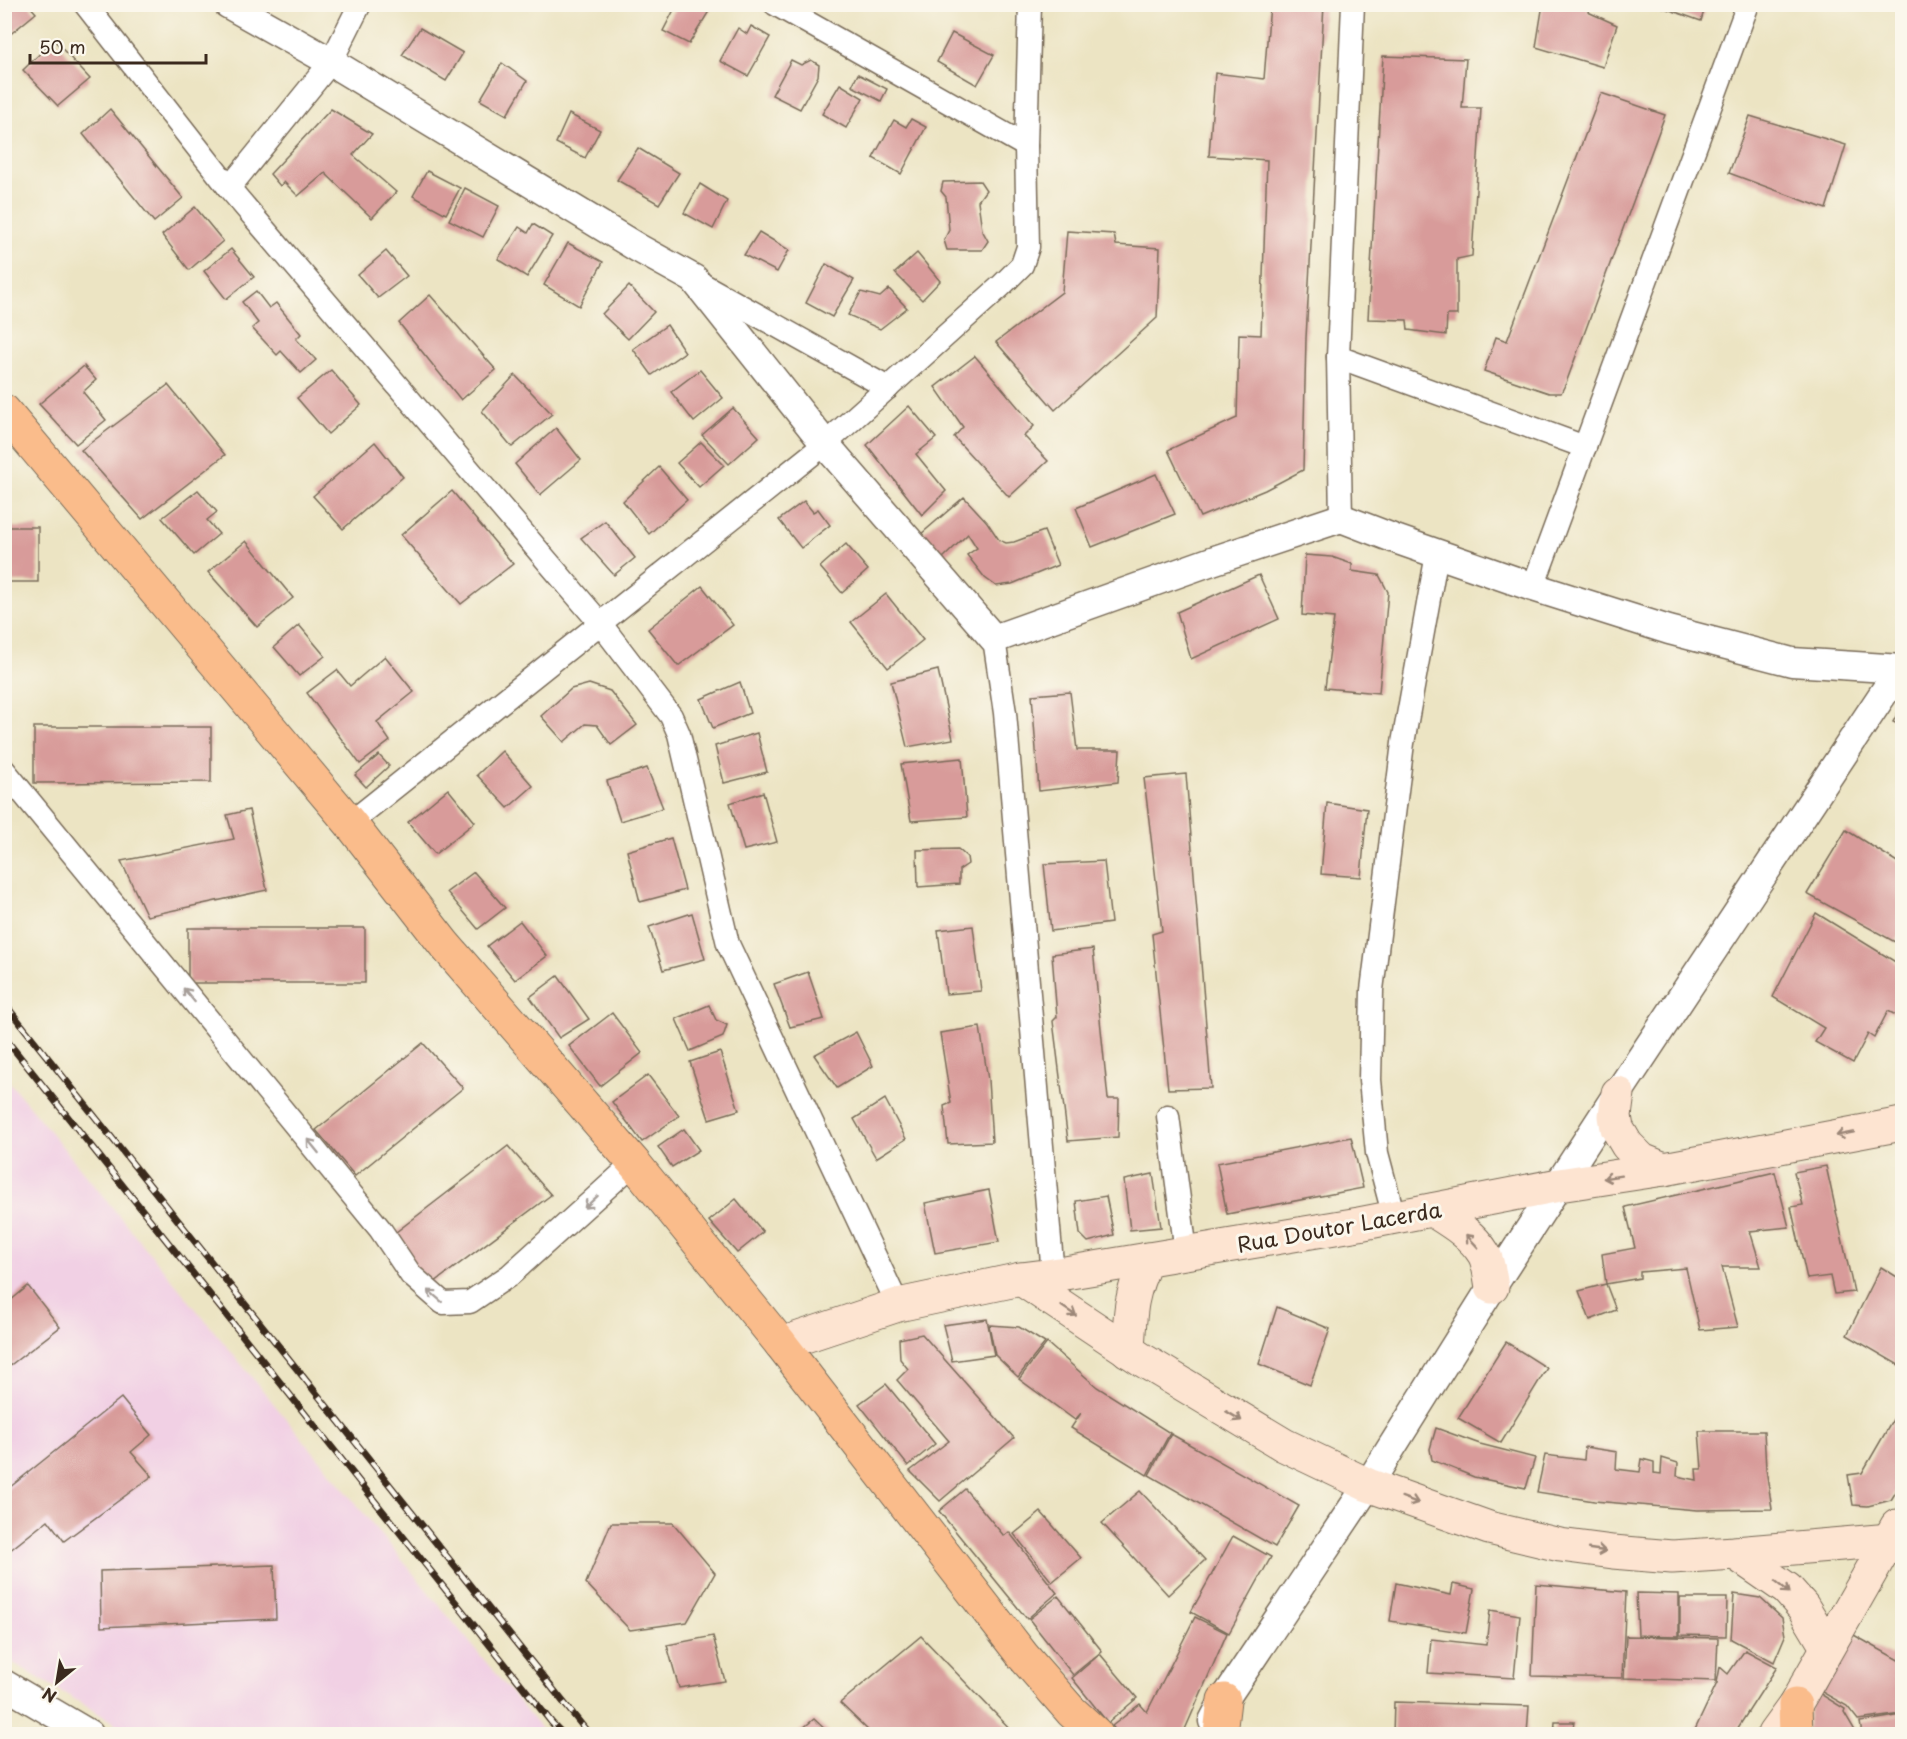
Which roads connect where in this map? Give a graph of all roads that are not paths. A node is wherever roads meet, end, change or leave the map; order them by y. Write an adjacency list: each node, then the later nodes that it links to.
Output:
1 (85, 4): 10 (street)
2 (228, 4): 8 (street)
3 (360, 4): 8 (street)
4 (775, 4): 9 (street)
5 (1030, 4): 9 (street)
6 (1353, 4): 12 (street)
7 (1748, 4): 16 (street)
8 (331, 62): 10 (street); 11 (street)
9 (1026, 146): 13 (street)
10 (229, 188): 20 (street)
11 (694, 279): 13 (street); 15 (street)
12 (1338, 357): 16 (street); 17 (street)
13 (888, 388): 15 (street)
14 (4, 411): 24 (main road)
15 (825, 444): 20 (street); 21 (street)
16 (1585, 447): 19 (street)
17 (1341, 518): 18 (street); 21 (street)
18 (1437, 554): 19 (street); 32 (street)
19 (1533, 587): 22 (street)
20 (600, 623): 24 (street); 38 (street)
21 (994, 639): 35 (street)
22 (1901, 668): 25 (street)
23 (4, 770): 28 (street, one-way to 23)
24 (350, 823): 28 (main road)
25 (1618, 1093): 29 (main road); 30 (street)
26 (1168, 1116): 33 (street)
27 (1902, 1124): 29 (main road, Rua Doutor Lacerda, one-way to 29)
28 (634, 1163): 39 (main road)
29 (1664, 1168): 30 (main road, Rua Doutor Lacerda, one-way to 30)
30 (1558, 1185): 31 (main road, Rua Doutor Lacerda); 37 (street)
31 (1432, 1210): 32 (main road, Rua Doutor Lacerda); 37 (main road, one-way to 31)
32 (1394, 1216): 33 (main road, Rua Doutor Lacerda)
33 (1186, 1252): 34 (main road, Rua Doutor Lacerda)
34 (1147, 1259): 35 (main road, Rua Doutor Lacerda); 40 (main road)
35 (1053, 1275): 36 (main road, Rua Doutor Lacerda)
36 (1021, 1279): 38 (main road, Rua Doutor Lacerda); 40 (main road, one-way to 40)
37 (1492, 1287): 41 (street)
38 (898, 1305): 39 (main road, Rua Doutor Lacerda)
39 (781, 1344): 45 (main road)
40 (1128, 1351): 41 (main road, one-way to 41)
41 (1368, 1485): 43 (main road, one-way to 43); 47 (street)
42 (1898, 1532): 43 (main road); 44 (main road)
43 (1735, 1553): 44 (main road, one-way to 44)
44 (1827, 1647): 48 (main road)
45 (1023, 1656): 50 (main road); 51 (main road)
46 (4, 1684): 49 (street)
47 (1224, 1700): 52 (street); 53 (main road)
48 (1796, 1720): 54 (main road)
49 (89, 1734)
50 (1067, 1734)
51 (1096, 1734)
52 (1206, 1734)
53 (1220, 1734)
54 (1774, 1734)

